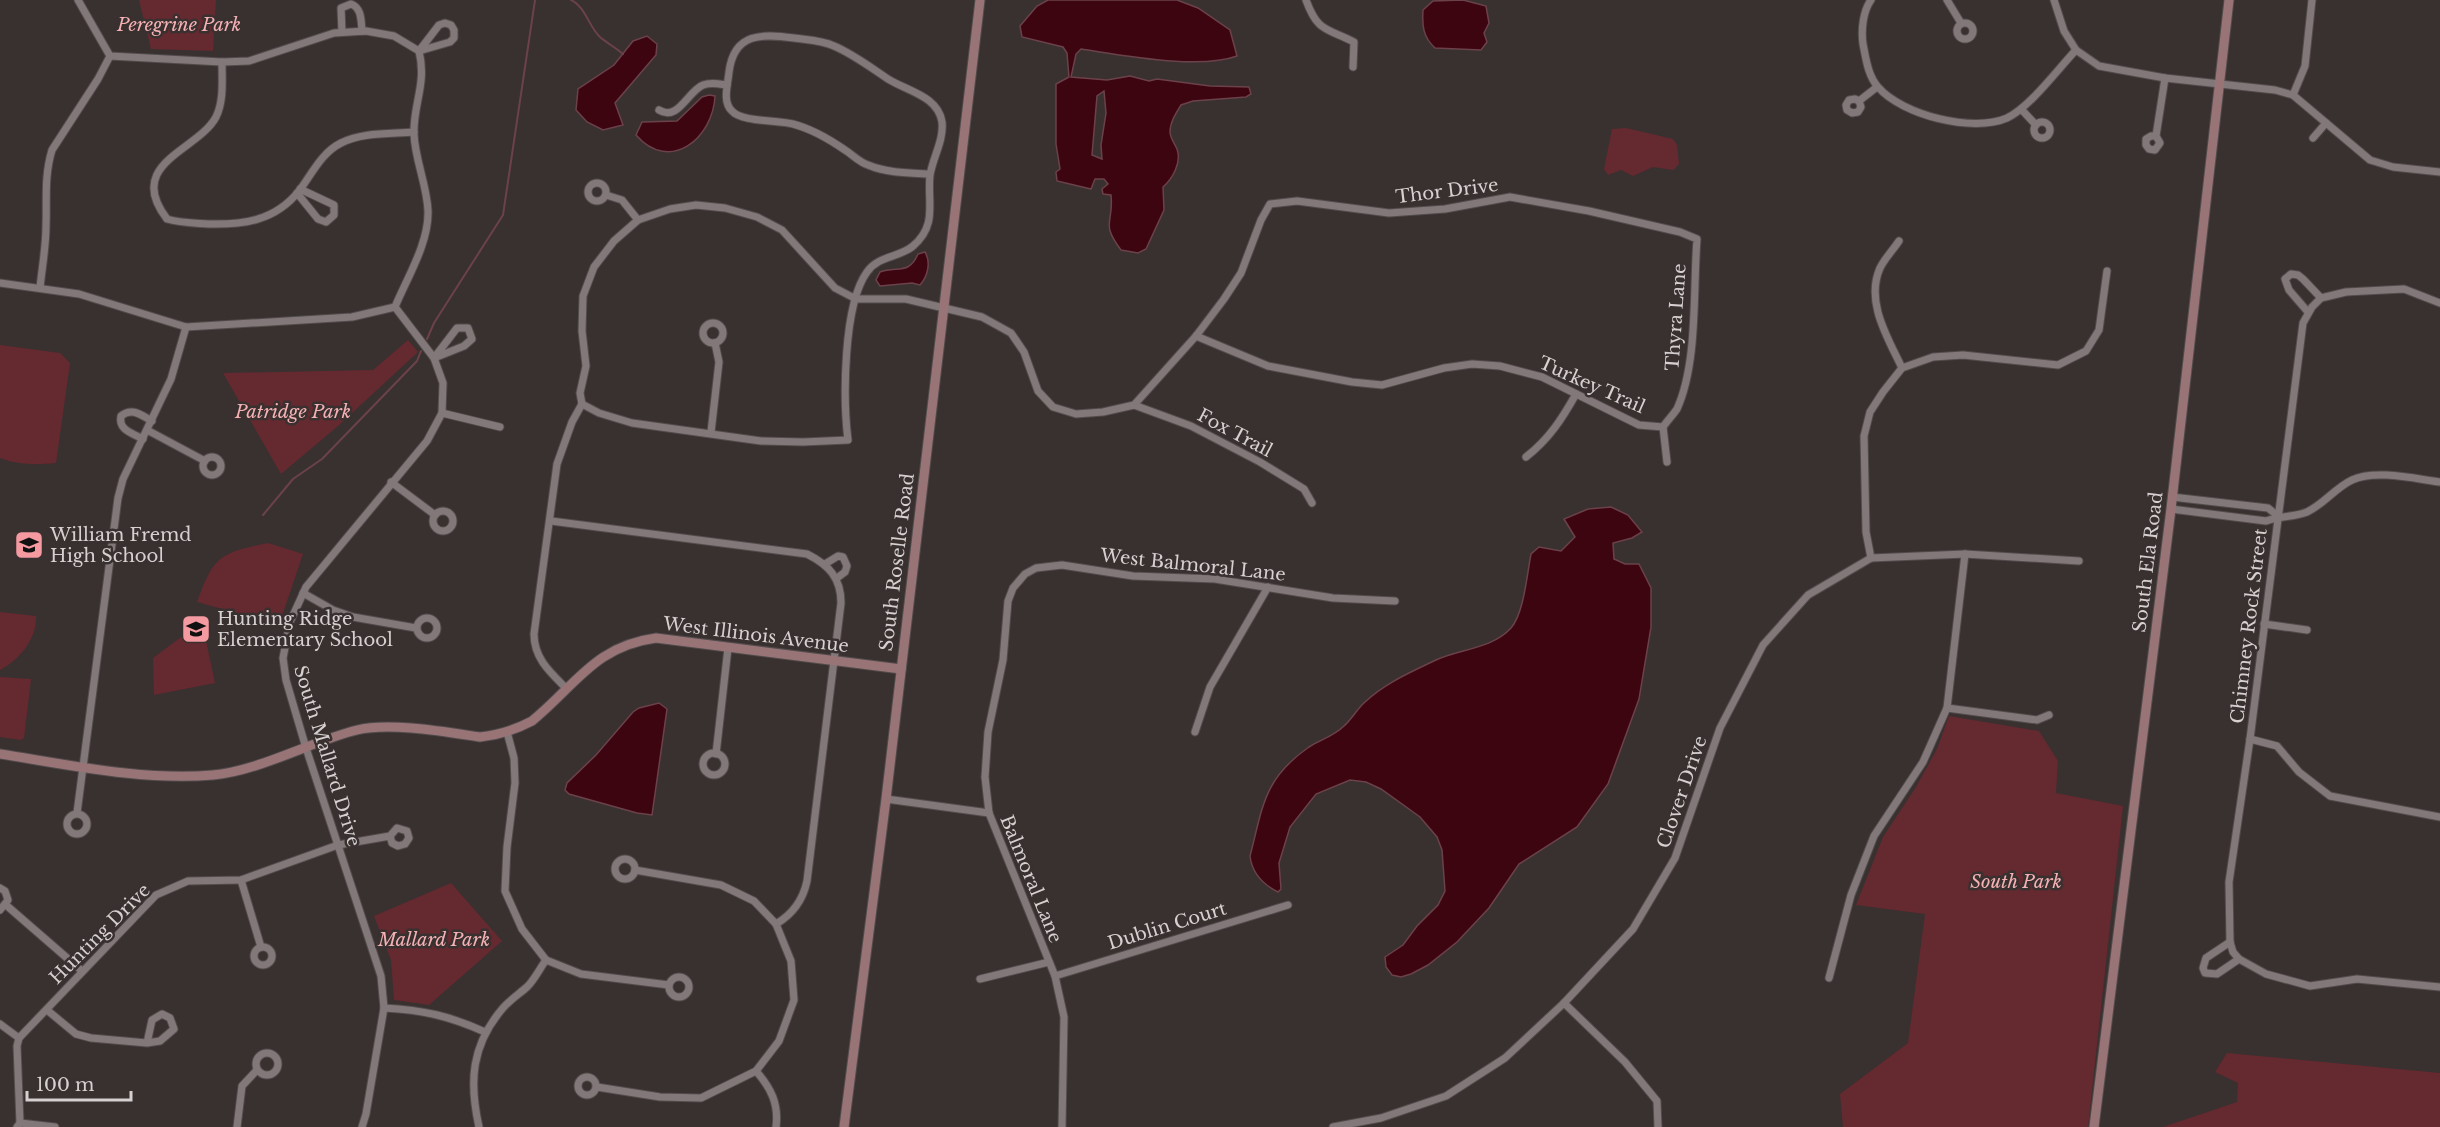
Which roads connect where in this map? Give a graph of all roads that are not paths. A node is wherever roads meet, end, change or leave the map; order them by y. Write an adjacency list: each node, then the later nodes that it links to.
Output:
1 (78, 0): 14 (street)
2 (980, 0): 44 (main road, South Roselle Road)
3 (1306, 0): 16 (street)
4 (1871, 0): 20 (street)
5 (1947, 0): 9 (street)
6 (2054, 0): 12 (street)
7 (2229, 0): 18 (main road, South Ela Road)
8 (2312, 0): 21 (street)
9 (1962, 23)
10 (362, 31): 11 (street); 11 (street); 13 (street)
11 (342, 32): 15 (street)
12 (2076, 50): 17 (street); 23 (street)
13 (419, 51): 13 (street); 27 (street)
14 (110, 56): 15 (street); 39 (street)
15 (222, 62): 32 (street)
16 (1353, 67)
17 (2165, 78): 18 (street); 28 (street)
18 (2219, 84): 21 (street); 66 (main road, South Ela Road)
19 (728, 85): 24 (street); 31 (street); 31 (street)
20 (1877, 87): 22 (street); 23 (street)
21 (2293, 95): 25 (street)
22 (1859, 101)
23 (2021, 109): 26 (street)
24 (659, 110)
25 (2326, 123): 29 (street); 30 (street)
26 (2036, 125)
27 (414, 132): 32 (street); 43 (street)
28 (2156, 136)
29 (2313, 138)
30 (2440, 172)
31 (930, 174): 40 (street)
32 (299, 191): 32 (street)
33 (606, 195): 34 (street)
34 (638, 220): 40 (street); 52 (street)
35 (1697, 239): 47 (street, Thor Drive); 57 (street, Thyra Lane)
36 (1899, 241): 50 (street)
37 (2107, 271): 50 (street)
38 (0, 283): 39 (street)
39 (40, 288): 46 (street)
40 (856, 298): 44 (street); 59 (street)
41 (2320, 298): 42 (street); 45 (street); 45 (street)
42 (2440, 303)
43 (394, 307): 46 (street); 49 (street, South Mallard Drive)
44 (944, 308): 53 (street); 86 (main road, South Roselle Road)
45 (2310, 309): 70 (street, Chimney Rock Street)
46 (186, 327): 55 (street)
47 (1196, 336): 51 (street, Turkey Trail); 53 (street)
48 (715, 343): 59 (street)
49 (434, 358): 49 (street); 54 (street, South Mallard Drive)
50 (1902, 368): 73 (street)
51 (1576, 394): 57 (street, Turkey Trail); 61 (street)
52 (582, 404): 59 (street); 71 (street)
53 (1134, 405): 67 (street, Fox Trail)
54 (442, 412): 56 (street); 64 (street, South Mallard Drive)
55 (152, 421): 58 (street); 60 (street)
56 (500, 427)
57 (1663, 427): 63 (street)
58 (147, 430): 60 (street); 62 (street)
59 (711, 432)
60 (142, 440): 96 (street)
61 (1526, 457)
62 (205, 461)
63 (1667, 462)
64 (391, 482): 69 (street); 79 (street, South Mallard Drive)
65 (2440, 482): 70 (street)
66 (2172, 497): 68 (main road, South Ela Road); 70 (street)
67 (1312, 503)
68 (2171, 509): 70 (street); 140 (main road, South Ela Road)
69 (435, 515)
70 (2278, 516): 81 (street, Chimney Rock Street)
71 (551, 521): 75 (street); 87 (street)
72 (1965, 554): 73 (street, Clover Drive); 74 (street, Clover Drive); 88 (street)
73 (1871, 558): 120 (street, Clover Drive)
74 (2079, 561)
75 (827, 566): 77 (street); 77 (street)
76 (1025, 574): 78 (street, West Balmoral Lane); 99 (street, Balmoral Lane)
77 (837, 578): 85 (street)
78 (1268, 587): 80 (street, West Balmoral Lane); 91 (street)
79 (303, 593): 82 (street); 93 (street, South Mallard Drive)
80 (1395, 601)
81 (2264, 624): 83 (street); 92 (street, Chimney Rock Street)
82 (416, 628)
83 (2307, 630)
84 (728, 648): 85 (main road, West Illinois Avenue); 87 (main road, West Illinois Avenue); 95 (street)
85 (835, 661): 86 (main road, West Illinois Avenue); 108 (street)
86 (901, 669): 97 (main road, South Roselle Road)
87 (567, 689): 90 (main road, West Illinois Avenue)
88 (1947, 708): 89 (street); 116 (street)
89 (2049, 715)
90 (507, 732): 93 (main road, West Illinois Avenue); 112 (street)
91 (1195, 732)
92 (2250, 739): 100 (street); 109 (street, Chimney Rock Street)
93 (306, 748): 96 (main road, West Illinois Avenue); 102 (street, South Mallard Drive)
94 (0, 754): 96 (main road, West Illinois Avenue)
95 (716, 754)
96 (83, 767): 98 (street)
97 (886, 799): 99 (street); 136 (main road, South Roselle Road)
98 (77, 813)
99 (989, 813): 113 (street, Balmoral Lane)
100 (2440, 817)
101 (390, 836): 102 (street, Hunting Drive)
102 (338, 845): 104 (street, Hunting Drive); 121 (street, South Mallard Drive)
103 (635, 870): 108 (street)
104 (241, 880): 110 (street); 114 (street, Hunting Drive)
105 (0, 888): 107 (street)
106 (1288, 905): 115 (street, Dublin Court)
107 (3, 908): 114 (street)
108 (776, 924): 128 (street)
109 (2230, 942): 111 (street, Chimney Rock Street); 111 (street)
110 (261, 947)
111 (2239, 958): 119 (street)
112 (546, 960): 118 (street); 124 (street)
113 (1049, 962): 115 (street, Balmoral Lane); 117 (street)
114 (82, 971): 122 (street, Hunting Drive)
115 (1055, 976): 137 (street, Balmoral Lane)
116 (1828, 978)
117 (980, 979)
118 (669, 985)
119 (2440, 987)
120 (1564, 1003): 138 (street, Clover Drive); 139 (street)
121 (384, 1008): 124 (street); 133 (street, South Mallard Drive)
122 (46, 1010): 125 (street, Hunting Drive); 126 (street)
123 (0, 1024): 125 (street)
124 (485, 1032): 134 (street)
125 (19, 1038): 130 (street)
126 (147, 1043): 126 (street)
127 (258, 1070): 132 (street)
128 (756, 1071): 129 (street); 135 (street)
129 (597, 1087)
130 (19, 1125): 131 (street)
131 (55, 1127)
132 (237, 1127)
133 (362, 1127)
134 (479, 1127)
135 (776, 1127)
136 (844, 1127)
137 (1062, 1127)
138 (1333, 1127)
139 (1658, 1127)
140 (2094, 1127)

